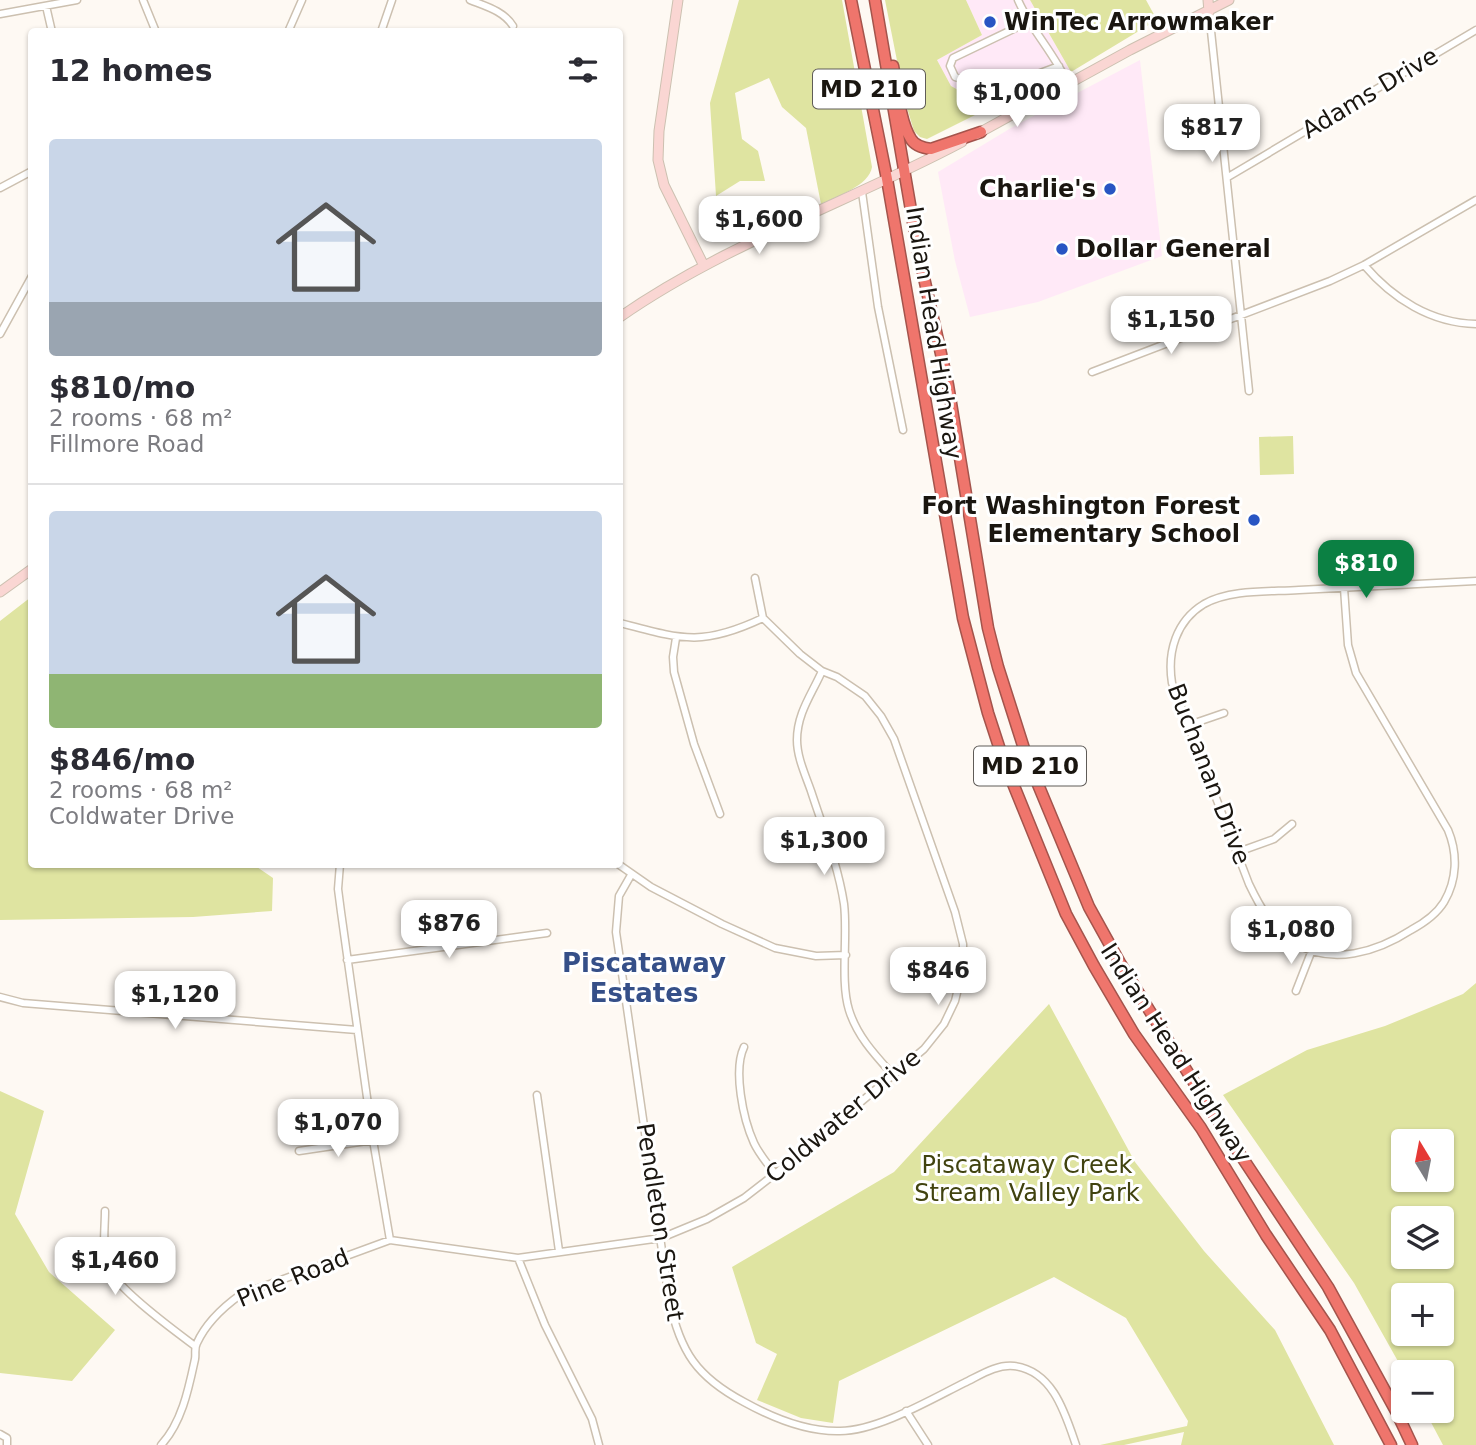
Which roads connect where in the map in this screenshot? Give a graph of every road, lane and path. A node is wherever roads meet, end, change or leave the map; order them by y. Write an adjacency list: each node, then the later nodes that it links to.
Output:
1 (77, 0): 12 (street)
2 (143, 0): 18 (street)
3 (302, 0): 19 (street)
4 (392, 0): 20 (street)
5 (470, 0): 16 (street)
6 (678, 0): 33 (main road)
7 (851, 0): 28 (highway, Indian Head Highway / MD 210)
8 (1018, 0): 15 (street)
9 (1208, 0): 13 (main road)
10 (1229, 0): 13 (main road)
11 (875, 1): 24 (highway); 25 (highway, Indian Head Highway / MD 210)
12 (46, 6): 14 (street); 17 (street)
13 (1209, 12): 23 (main road); 27 (street)
14 (0, 14)
15 (1028, 22): 22 (street); 22 (street)
16 (513, 26)
17 (51, 28)
18 (154, 28)
19 (290, 28)
20 (382, 28)
21 (1476, 30): 27 (street, Adams Drive)
22 (1059, 66): 23 (street)
23 (1068, 83): 24 (main road)
24 (981, 132): 25 (main road)
25 (903, 171): 28 (main road); 87 (highway, Indian Head Highway / MD 210)
26 (28, 172): 29 (street)
27 (1228, 177): 35 (street)
28 (887, 179): 30 (main road); 86 (highway, Indian Head Highway / MD 210)
29 (0, 188)
30 (862, 192): 33 (main road); 42 (street)
31 (1476, 200): 32 (street)
32 (1364, 265): 35 (street); 37 (street)
33 (704, 266): 36 (main road)
34 (28, 283): 38 (street)
35 (1240, 314): 40 (street); 41 (street)
36 (623, 315)
37 (1476, 324)
38 (2, 325): 39 (street)
39 (0, 334)
40 (1093, 372)
41 (1249, 391)
42 (903, 430)
43 (28, 572): 47 (main road)
44 (755, 578): 48 (street)
45 (1476, 580): 46 (street, Buchanan Drive)
46 (1345, 588): 53 (street, Buchanan Drive); 61 (street, Buchanan Drive)
47 (0, 592)
48 (762, 618): 50 (street); 51 (street, Coldwater Drive)
49 (623, 624): 50 (street)
50 (676, 638): 54 (street)
51 (822, 671): 62 (street); 68 (street, Coldwater Drive)
52 (1224, 713): 53 (street)
53 (1189, 726): 56 (street, Buchanan Drive)
54 (720, 814)
55 (1292, 824): 56 (street)
56 (1238, 852): 61 (street, Buchanan Drive)
57 (340, 868): 63 (street)
58 (623, 868): 59 (street)
59 (631, 875): 62 (street); 74 (street, Pendleton Street)
60 (547, 933): 63 (street)
61 (1312, 950): 64 (street)
62 (846, 955): 68 (street)
63 (347, 960): 66 (street)
64 (1296, 991)
65 (0, 996): 66 (street)
66 (357, 1030): 70 (street)
67 (744, 1047): 72 (street)
68 (893, 1075): 72 (street, Coldwater Drive)
69 (537, 1095): 76 (street)
70 (373, 1140): 71 (street); 75 (street)
71 (299, 1151)
72 (775, 1174): 74 (street, Coldwater Drive)
73 (105, 1211): 78 (street)
74 (661, 1238): 76 (street, Coldwater Drive); 79 (street, Pendleton Street)
75 (390, 1240): 77 (street, Coldwater Drive); 78 (street, Pine Road)
76 (559, 1251): 77 (street, Coldwater Drive)
77 (518, 1258): 83 (street)
78 (195, 1346): 82 (street, Pine Road)
79 (906, 1412): 84 (street); 85 (street, Pendleton Street)
80 (0, 1434): 81 (street)
81 (7, 1445)
82 (161, 1445)
83 (599, 1445)
84 (928, 1445)
85 (1076, 1445)
86 (1391, 1445)
87 (1412, 1445)

